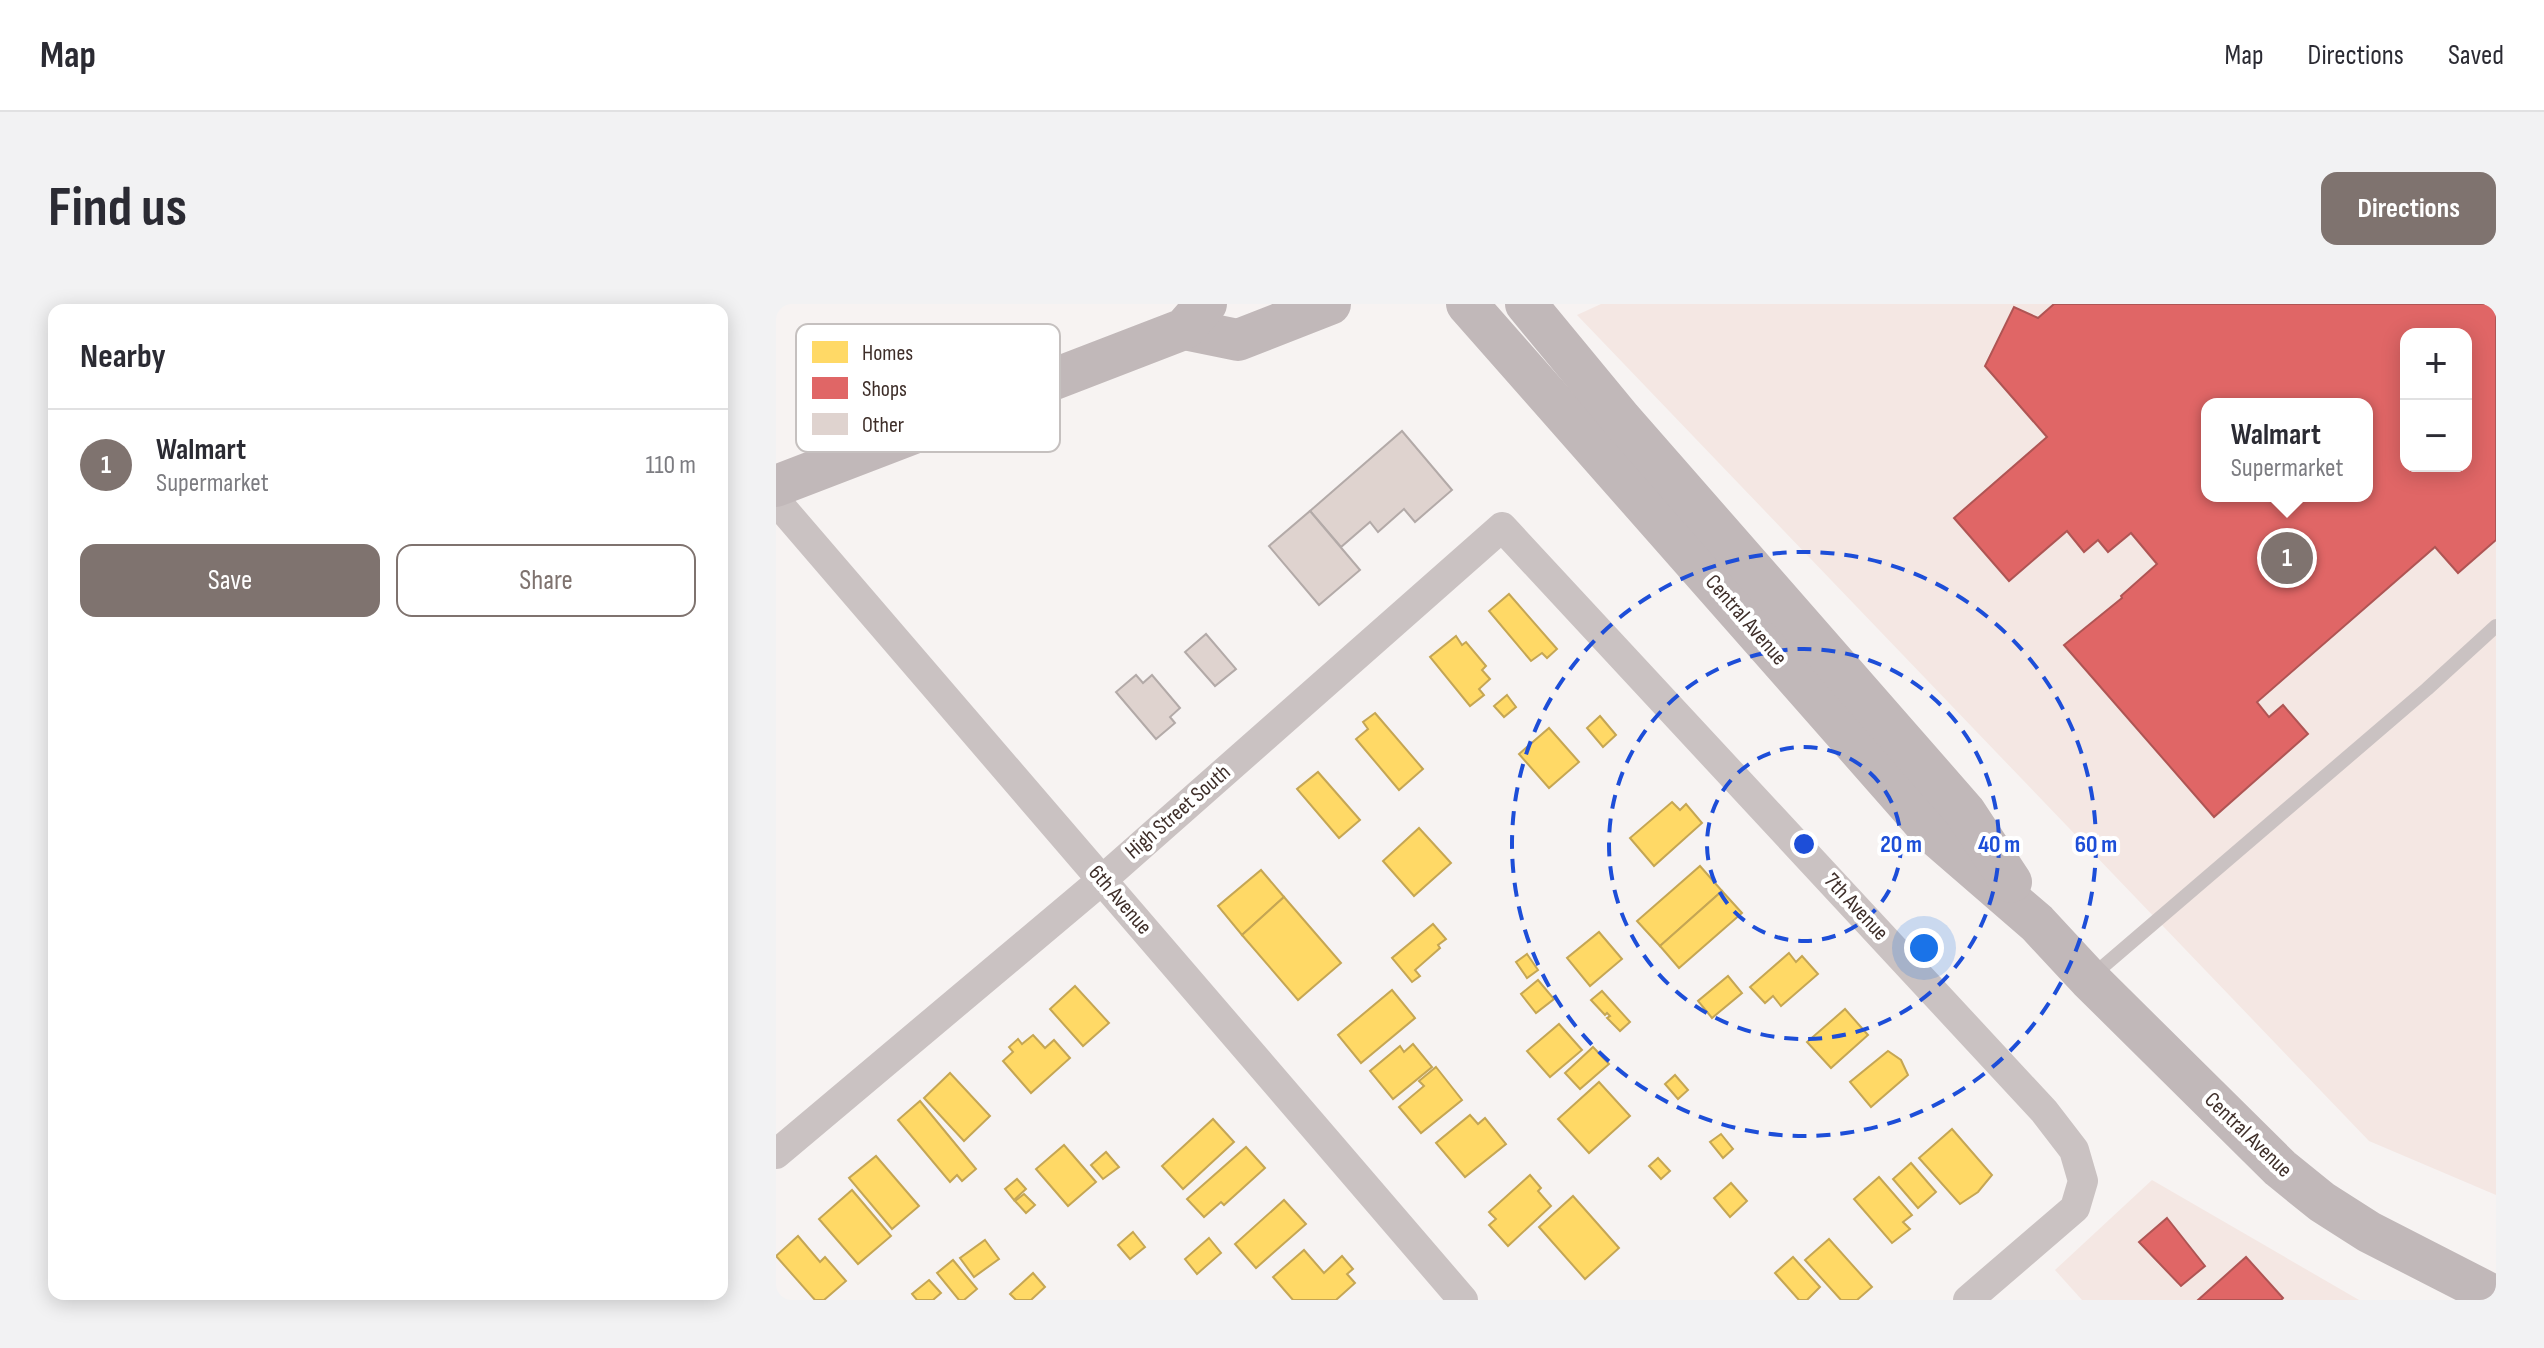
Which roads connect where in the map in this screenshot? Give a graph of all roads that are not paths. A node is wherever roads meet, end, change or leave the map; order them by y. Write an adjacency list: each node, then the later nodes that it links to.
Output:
1 (1330, 304): 4 (main road)
2 (1467, 304): 12 (main road, Central Avenue)
3 (1526, 304): 12 (main road, Central Avenue)
4 (1195, 316): 5 (main road)
5 (1060, 371)
6 (860, 452): 7 (main road)
7 (776, 486)
8 (776, 501): 11 (street, 6th Avenue)
9 (1502, 527): 11 (street, High Street South); 17 (street, 7th Avenue)
10 (2496, 626): 13 (lane)
11 (1102, 880): 14 (street, High Street South); 16 (street, 6th Avenue)
12 (2037, 923): 13 (main road, Central Avenue)
13 (2089, 979): 15 (main road, Central Avenue)
14 (776, 1154)
15 (2496, 1297)
16 (1463, 1300)
17 (1968, 1300)

